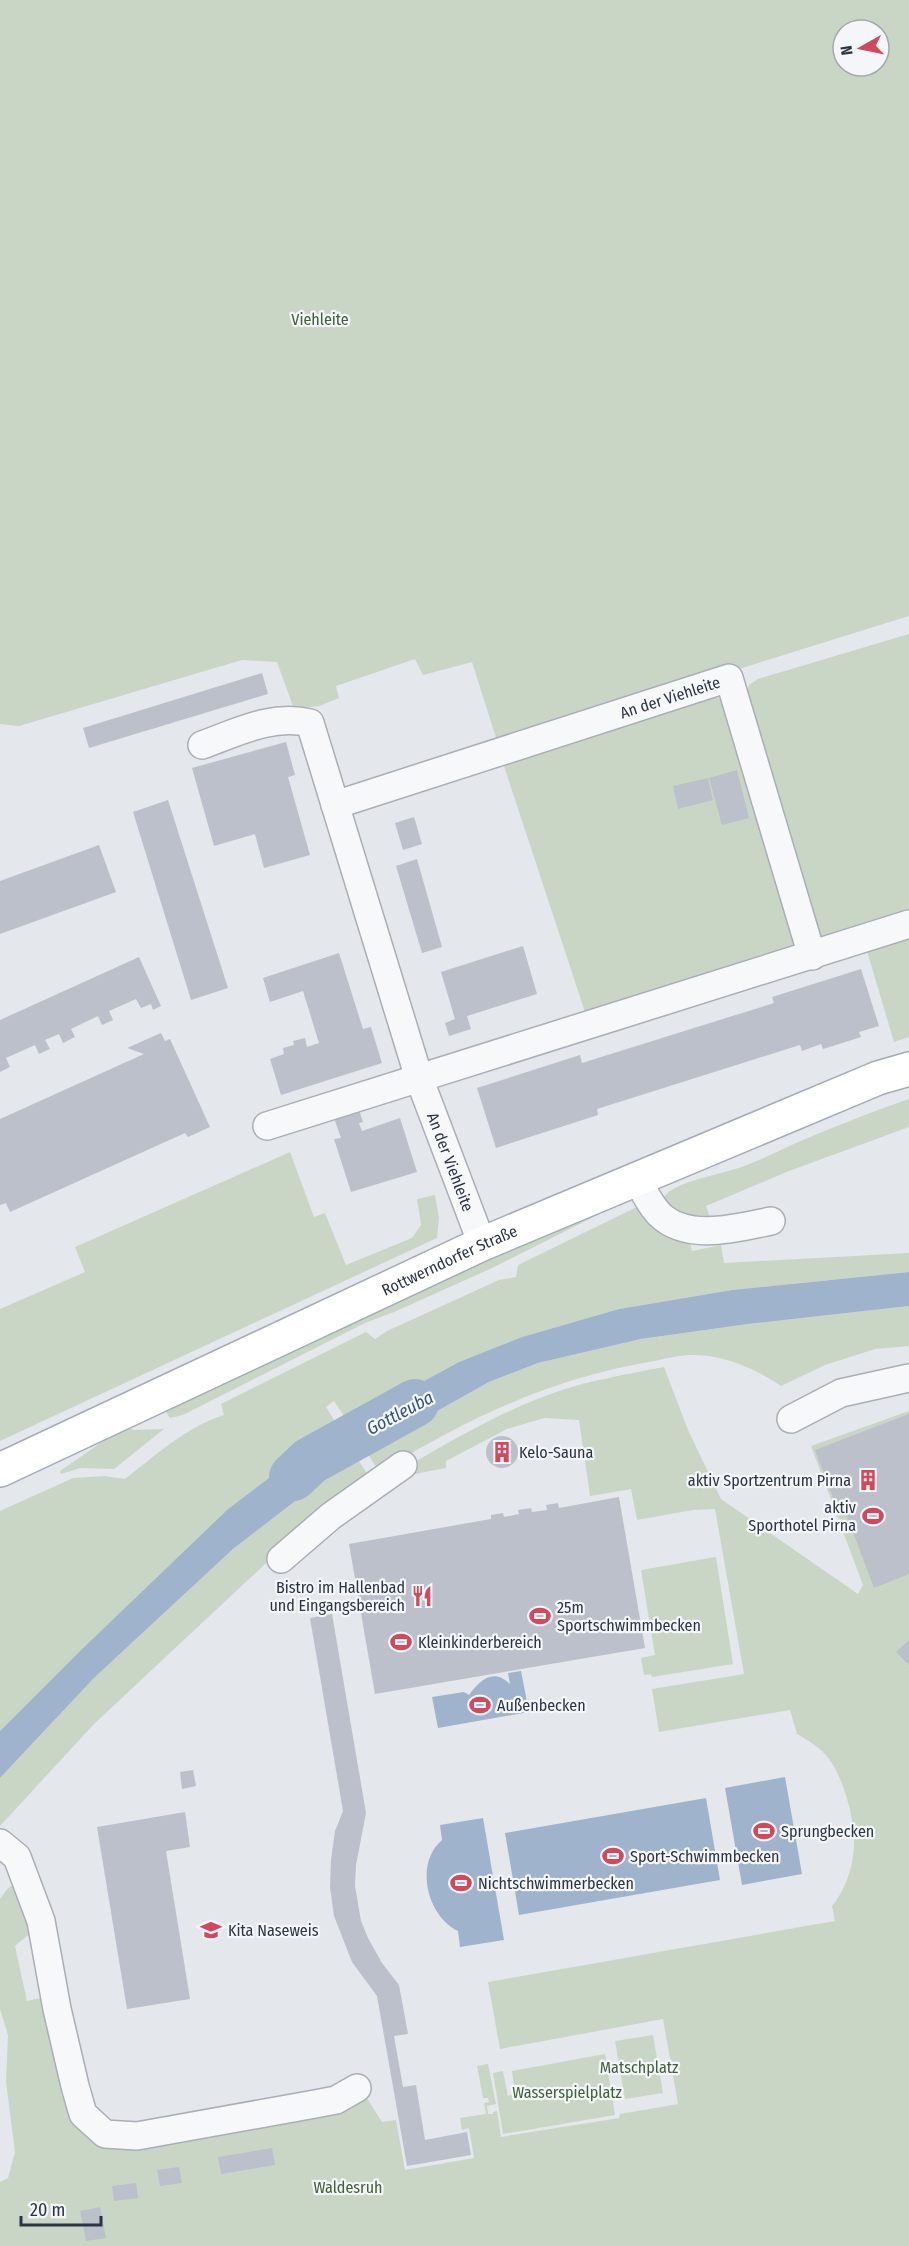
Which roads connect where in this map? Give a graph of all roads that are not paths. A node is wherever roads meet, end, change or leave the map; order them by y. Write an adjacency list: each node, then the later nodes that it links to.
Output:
1 (202, 745): 2 (street, An der Viehleite)
2 (335, 805): 4 (street, An der Viehleite); 6 (street, An der Viehleite)
3 (909, 924): 4 (street)
4 (812, 956): 6 (street)
5 (909, 1069): 8 (main road, Rottwerndorfer Straße)
6 (419, 1078): 7 (street); 10 (street, An der Viehleite)
7 (267, 1126)
8 (637, 1178): 9 (street); 10 (main road, Rottwerndorfer Straße)
9 (771, 1221)
10 (482, 1244): 14 (main road, Rottwerndorfer Straße)
11 (909, 1378): 12 (street)
12 (791, 1419)
13 (403, 1465): 15 (street)
14 (0, 1470)
15 (281, 1559)
16 (9, 1850): 17 (street)
17 (357, 2088)

